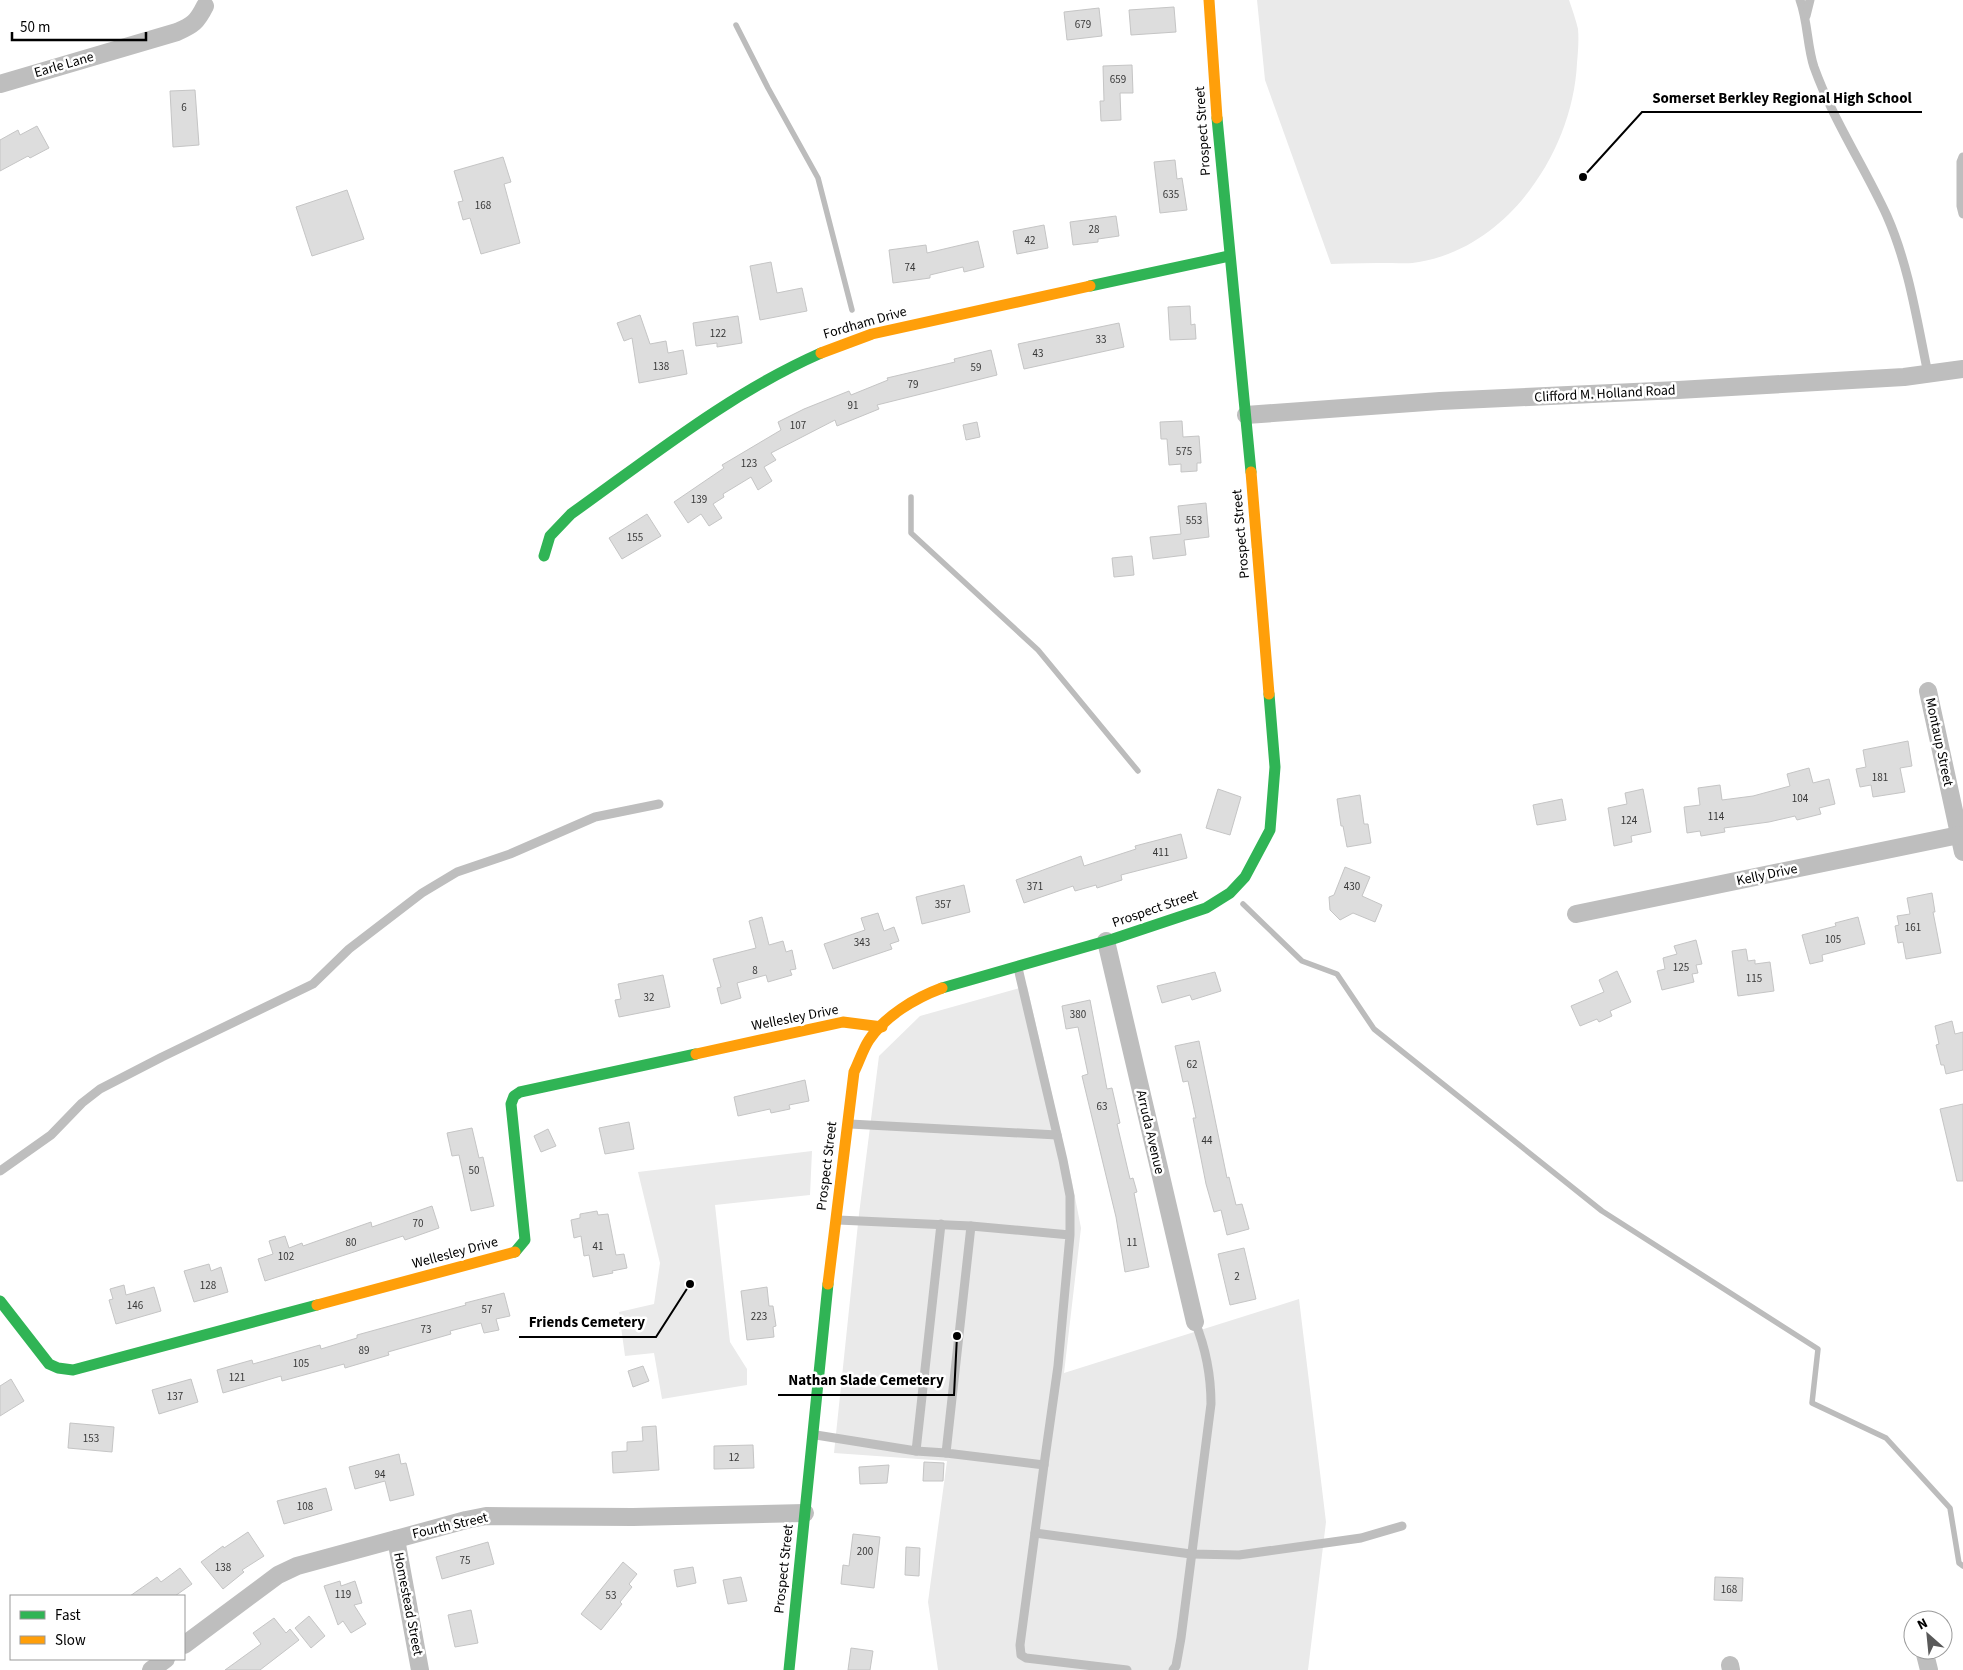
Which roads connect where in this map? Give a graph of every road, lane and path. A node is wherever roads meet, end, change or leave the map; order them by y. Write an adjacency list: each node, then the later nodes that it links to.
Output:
1 (1209, 0): 9 (street, Prospect Street)
2 (1800, 0): 5 (lane)
3 (1810, 0): 5 (lane)
4 (204, 6): 6 (street, Earle Lane)
5 (1806, 16): 11 (lane)
6 (0, 84)
7 (1963, 157): 8 (lane)
8 (1963, 214)
9 (1230, 256): 12 (street, Prospect Street); 13 (street, Fordham Drive)
10 (1963, 369): 11 (street, Clifford M. Holland Road)
11 (1928, 374): 12 (street, Clifford M. Holland Road)
12 (1246, 415): 18 (street, Prospect Street)
13 (544, 556)
14 (1928, 691): 16 (street, Montaup Street)
15 (659, 804): 23 (lane)
16 (1961, 844): 17 (street, Kelly Drive)
17 (1576, 914)
18 (1106, 941): 19 (street, Prospect Street); 29 (street, Arruda Avenue)
19 (1017, 966): 20 (street, Prospect Street); 22 (lane)
20 (882, 1027): 21 (street, Prospect Street); 28 (street, Wellesley Drive)
21 (847, 1124): 22 (lane); 24 (street, Prospect Street)
22 (1057, 1135): 27 (lane)
23 (0, 1171)
24 (835, 1220): 25 (lane); 30 (street, Prospect Street)
25 (941, 1224): 26 (lane); 31 (lane)
26 (971, 1226): 27 (lane); 32 (lane)
27 (1070, 1235): 33 (lane)
28 (0, 1301)
29 (1195, 1322): 38 (lane)
30 (813, 1434): 31 (lane); 34 (street, Prospect Street)
31 (916, 1451): 32 (lane)
32 (946, 1453): 33 (lane)
33 (1044, 1465): 36 (lane)
34 (805, 1513): 37 (street, Fourth Street); 43 (street, Prospect Street)
35 (1402, 1526): 38 (lane)
36 (1035, 1533): 38 (lane); 44 (lane)
37 (396, 1539): 39 (street, Fourth Street); 42 (street, Homestead Street)
38 (1191, 1554): 45 (lane)
39 (185, 1644)
40 (165, 1660): 41 (street)
41 (151, 1670)
42 (420, 1670)
43 (789, 1670)
44 (1127, 1670)
45 (1173, 1670)

